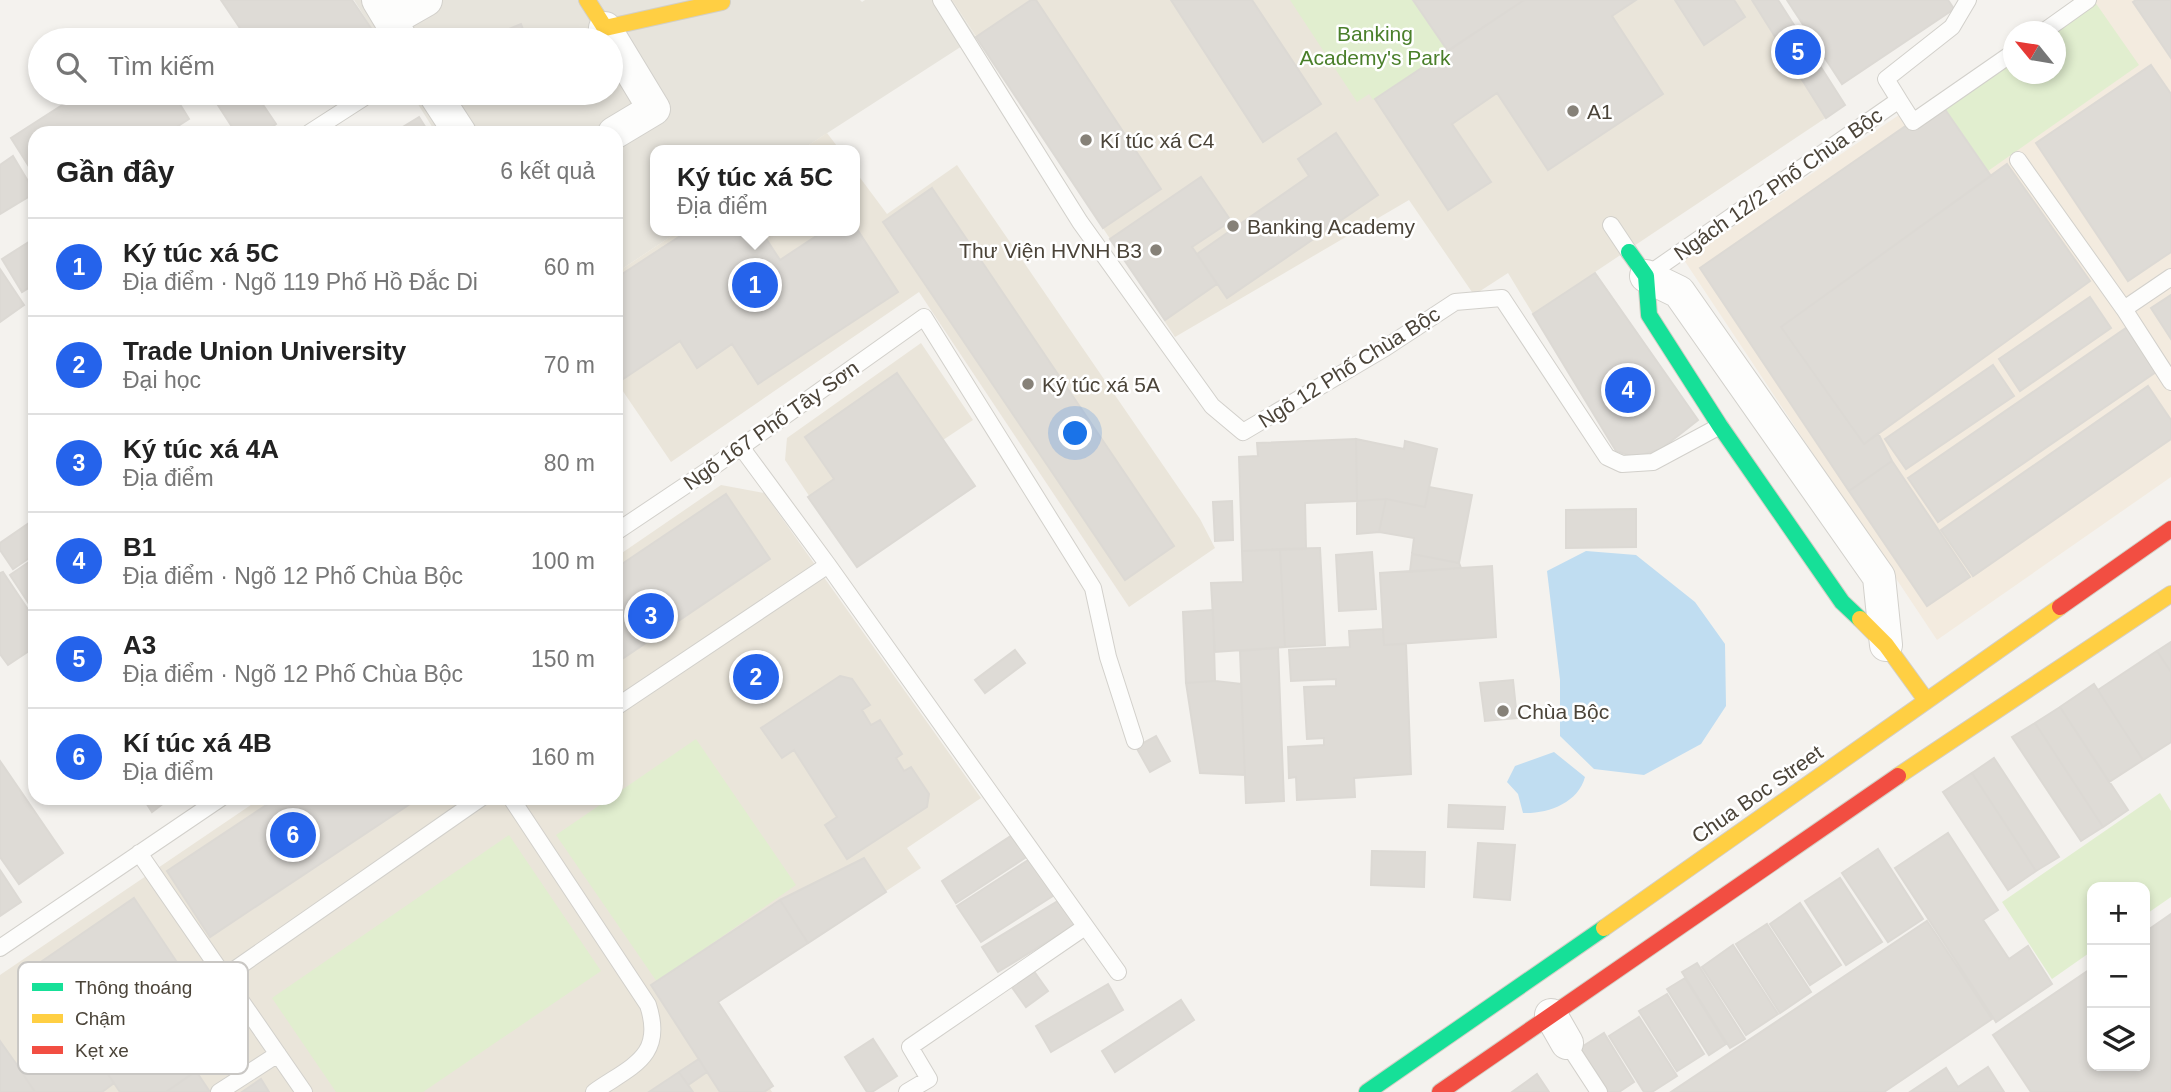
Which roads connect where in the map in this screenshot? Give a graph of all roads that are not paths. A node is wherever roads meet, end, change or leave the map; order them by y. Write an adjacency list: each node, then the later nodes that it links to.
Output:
1 (426, 0): 7 (street)
2 (587, 0): 9 (main road)
3 (941, 0): 25 (lane, Ngõ 12 Phố Chùa Bộc)
4 (2088, 0): 8 (lane)
5 (1966, 1): 12 (lane, Ngách 12/2 Phố Chùa Bộc)
6 (722, 2): 9 (main road)
7 (390, 20)
8 (2058, 21)
9 (605, 28)
10 (623, 58): 17 (street)
11 (2003, 60): 12 (lane)
12 (1899, 100): 20 (lane, Ngách 12/2 Phố Chùa Bộc)
13 (352, 105): 15 (lane)
14 (442, 105): 16 (street)
15 (320, 126)
16 (456, 126)
17 (623, 128)
18 (2018, 160): 22 (lane)
19 (1611, 225): 20 (lane)
20 (1637, 264): 24 (street); 25 (main road)
21 (2171, 277): 22 (lane)
22 (2124, 309): 23 (lane)
23 (2171, 382)
24 (1756, 400): 25 (street, Ngõ 12 Phố Chùa Bộc); 31 (street)
25 (1720, 426): 31 (main road)
26 (741, 447): 27 (lane, Ngõ 167 Phố Tây Sơn); 29 (lane); 34 (lane, Ngõ 167 Phố Tây Sơn)
27 (623, 527)
28 (2171, 529): 33 (main road, Chua Boc Street)
29 (828, 565): 32 (lane); 39 (lane)
30 (2171, 594): 45 (main road)
31 (1886, 645): 33 (main road)
32 (623, 702)
33 (1929, 705): 54 (main road, Chua Boc Street)
34 (1135, 741)
35 (210, 805): 38 (lane)
36 (471, 805): 42 (lane)
37 (516, 805): 52 (lane)
38 (139, 853): 40 (lane); 41 (lane)
39 (1085, 926): 43 (lane); 53 (lane)
40 (0, 948)
41 (214, 962)
42 (246, 962)
43 (1118, 972)
44 (248, 1011): 47 (lane)
45 (1551, 1015): 46 (street); 55 (main road)
46 (1567, 1042): 56 (lane)
47 (278, 1054): 48 (lane); 51 (lane)
48 (248, 1073)
49 (247, 1074): 50 (lane)
50 (219, 1092)
51 (304, 1092)
52 (594, 1092)
53 (907, 1092)
54 (1367, 1092)
55 (1440, 1092)
56 (1599, 1092)

